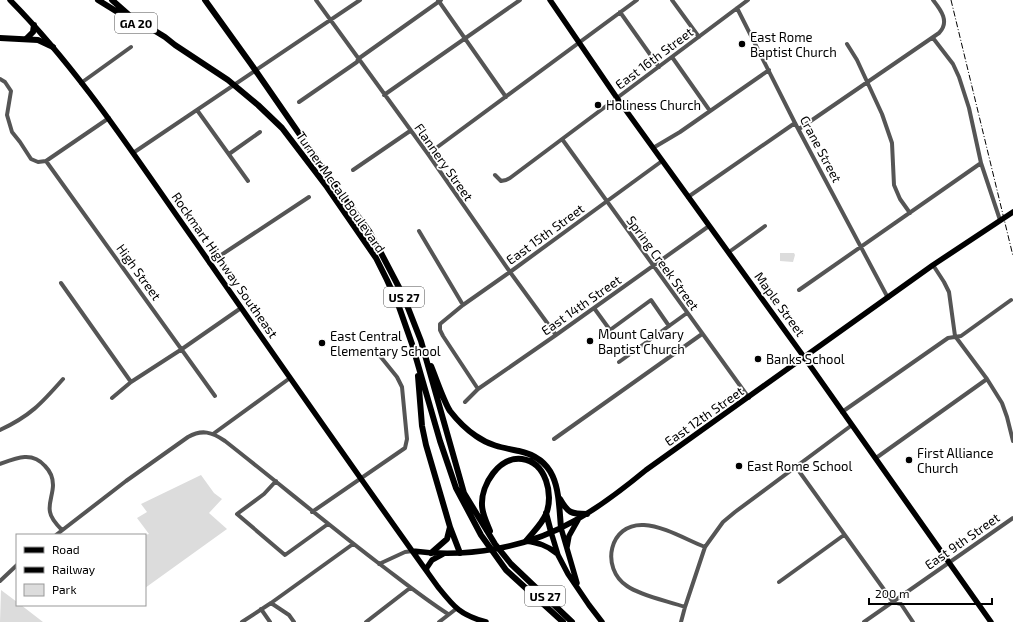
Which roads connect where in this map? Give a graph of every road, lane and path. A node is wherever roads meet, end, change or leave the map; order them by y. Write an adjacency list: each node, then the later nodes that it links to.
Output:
1 (10, 0): 19 (main road, Rockmart Highway Southeast)
2 (98, 0): 27 (highway, GA 20)
3 (112, 0): 27 (highway, Turner McCall Boulevard / US 27)
4 (202, 0): 18 (highway)
5 (205, 0): 18 (highway, Turner McCall Boulevard / US 27)
6 (316, 0): 17 (street, Flannery Street)
7 (360, 0): 17 (street)
8 (439, 0): 22 (street); 31 (street)
9 (520, 0): 22 (street)
10 (550, 0): 25 (main road, Maple Street)
11 (637, 0): 16 (street)
12 (672, 0): 20 (street)
13 (748, 0): 15 (street, East 16th Street)
14 (933, 0): 23 (street)
15 (737, 8): 20 (street, East 16th Street); 33 (street, Crane Street)
16 (620, 12): 25 (street); 32 (street)
17 (330, 20): 31 (street, Flannery Street); 41 (street)
18 (222, 24): 86 (highway, Turner McCall Boulevard / US 27)
19 (34, 26): 24 (highway); 28 (main road, Rockmart Highway Southeast)
20 (699, 37): 30 (street, East 16th Street)
21 (0, 38): 24 (highway)
22 (465, 38): 37 (street); 38 (street)
23 (933, 38): 36 (street); 55 (street)
24 (26, 39): 28 (highway)
25 (580, 42): 38 (street); 39 (main road, Maple Street)
26 (847, 44): 36 (street)
27 (175, 45): 91 (highway, Turner McCall Boulevard / US 27)
28 (53, 47): 35 (main road, Rockmart Highway Southeast)
29 (131, 47): 35 (street)
30 (672, 57): 32 (street, East 16th Street); 42 (street)
31 (358, 58): 37 (street, Flannery Street); 40 (street)
32 (658, 67): 39 (street, East 16th Street)
33 (769, 70): 42 (street); 44 (street, Crane Street)
34 (0, 79): 53 (street)
35 (81, 83): 43 (main road, Rockmart Highway Southeast)
36 (867, 84): 45 (street); 63 (street)
37 (384, 95): 46 (street, Flannery Street)
38 (506, 97): 52 (street)
39 (617, 98): 48 (street, East 16th Street); 49 (main road, Maple Street)
40 (299, 102)
41 (197, 110): 50 (street); 51 (street)
42 (710, 111): 49 (street)
43 (109, 118): 50 (main road, Rockmart Highway Southeast); 53 (street)
44 (795, 122): 45 (street, Crane Street); 60 (street)
45 (799, 130): 68 (street, Crane Street)
46 (410, 131): 52 (street, Flannery Street); 56 (street)
47 (260, 132): 51 (street)
48 (562, 139): 57 (street, East 16th Street); 61 (street, Spring Creek Street)
49 (653, 148): 54 (main road, Maple Street)
50 (133, 153): 70 (main road, Rockmart Highway Southeast)
51 (229, 154): 58 (street)
52 (428, 154): 73 (street, Flannery Street)
53 (46, 161): 87 (street, High Street)
54 (662, 162): 60 (main road, Maple Street); 61 (street, East 15th Street)
55 (981, 163): 63 (street); 64 (street)
56 (352, 170)
57 (495, 175)
58 (248, 181)
59 (309, 197): 70 (street)
60 (688, 197): 65 (main road, Maple Street)
61 (608, 202): 71 (street, Spring Creek Street); 73 (street, East 15th Street)
62 (1013, 212): 64 (main road, East 12th Street)
63 (910, 213): 68 (street)
64 (1000, 220): 72 (main road, East 12th Street)
65 (709, 226): 69 (main road, Maple Street); 71 (street, East 14th Street)
66 (765, 226): 69 (street)
67 (419, 231): 78 (street)
68 (860, 247): 75 (street); 76 (street, Crane Street)
69 (729, 252): 89 (main road, Maple Street)
70 (209, 263): 79 (main road, Rockmart Highway Southeast)
71 (654, 266): 80 (street, East 14th Street); 81 (street, Spring Creek Street)
72 (933, 266): 76 (main road, East 12th Street); 85 (street)
73 (510, 272): 78 (street, East 15th Street); 84 (street, Flannery Street)
74 (61, 283): 95 (street)
75 (799, 290)
76 (888, 298): 89 (main road, East 12th Street)
77 (1011, 300): 85 (street)
78 (463, 305): 96 (street, East 15th Street)
79 (241, 308): 87 (street); 92 (main road, Rockmart Highway Southeast)
80 (594, 308): 82 (street); 84 (street, East 14th Street)
81 (687, 313): 82 (street); 83 (street, Spring Creek Street)
82 (669, 326): 90 (street)
83 (702, 334): 99 (street, Spring Creek Street); 105 (street)
84 (556, 335): 96 (street, East 14th Street)
85 (955, 336): 94 (street); 101 (street)
86 (421, 341): 112 (highway); 127 (highway, Turner McCall Boulevard / US 27)
87 (182, 349): 95 (street); 97 (street, High Street)
88 (380, 356): 110 (street)
89 (804, 357): 99 (main road, East 12th Street); 101 (main road, Maple Street)
90 (619, 362)
91 (417, 363): 119 (highway); 155 (highway, Turner McCall Boulevard / US 27)
92 (290, 378): 104 (street); 110 (main road, Rockmart Highway Southeast)
93 (62, 379): 103 (street)
94 (987, 379): 106 (street); 107 (street)
95 (131, 382): 98 (street)
96 (478, 389): 100 (street, East 14th Street)
97 (215, 396)
98 (112, 398)
99 (749, 398): 115 (main road, East 12th Street)
100 (465, 402)
101 (842, 412): 102 (main road, Maple Street)
102 (852, 425): 107 (main road, Maple Street); 109 (street)
103 (0, 430)
104 (213, 434): 111 (street); 121 (street)
105 (554, 439)
106 (1013, 442)
107 (876, 458): 135 (main road, Maple Street)
108 (0, 464): 121 (street)
109 (796, 467): 124 (street); 128 (street)
110 (361, 478): 113 (street); 130 (main road, Rockmart Highway Southeast)
111 (276, 481): 113 (street); 118 (street)
112 (558, 497): 115 (highway); 120 (highway)
113 (312, 512): 118 (street)
114 (546, 513): 122 (highway); 125 (highway); 127 (highway)
115 (587, 514): 117 (main road, East 12th Street)
116 (1013, 518): 135 (street, East 9th Street)
117 (578, 519): 120 (main road, East 12th Street); 129 (main road)
118 (328, 524): 126 (street)
119 (450, 528): 131 (highway); 133 (highway)
120 (561, 528): 122 (main road, East 12th Street); 129 (main road)
121 (62, 530): 123 (street)
122 (551, 532): 125 (main road, East 12th Street); 134 (main road)
123 (57, 534)
124 (844, 536): 140 (street); 143 (street)
125 (526, 541): 133 (main road, East 12th Street); 134 (main road)
126 (353, 544): 136 (street); 144 (street)
127 (495, 544): 156 (highway, Turner McCall Boulevard / US 27)
128 (705, 547): 145 (street); 145 (street)
129 (566, 549): 142 (main road)
130 (413, 551): 131 (main road, East 12th Street); 136 (street, East 12th Street); 138 (main road, Rockmart Highway Southeast)
131 (431, 553): 132 (main road, East 12th Street)
132 (445, 553): 133 (main road, East 12th Street); 138 (main road)
133 (460, 553)
134 (558, 554): 142 (main road)
135 (949, 563): 143 (street, East 9th Street); 161 (main road, Maple Street)
136 (379, 564): 141 (street)
137 (16, 566): 139 (street)
138 (427, 571): 146 (main road, Rockmart Highway Southeast)
139 (0, 581)
140 (779, 582)
141 (410, 588): 148 (street); 152 (street)
142 (579, 589): 157 (main road)
143 (893, 602): 159 (street, East 9th Street); 160 (street)
144 (271, 603): 147 (street); 151 (street)
145 (685, 607): 158 (street)
146 (456, 608): 148 (street); 154 (main road)
147 (261, 609): 149 (street); 150 (street)
148 (448, 614): 153 (street)
149 (242, 622)
150 (270, 622)
151 (294, 622)
152 (366, 622)
153 (439, 622)
154 (486, 622)
155 (563, 622)
156 (572, 622)
157 (602, 622)
158 (681, 622)
159 (864, 622)
160 (913, 622)
161 (991, 622)

